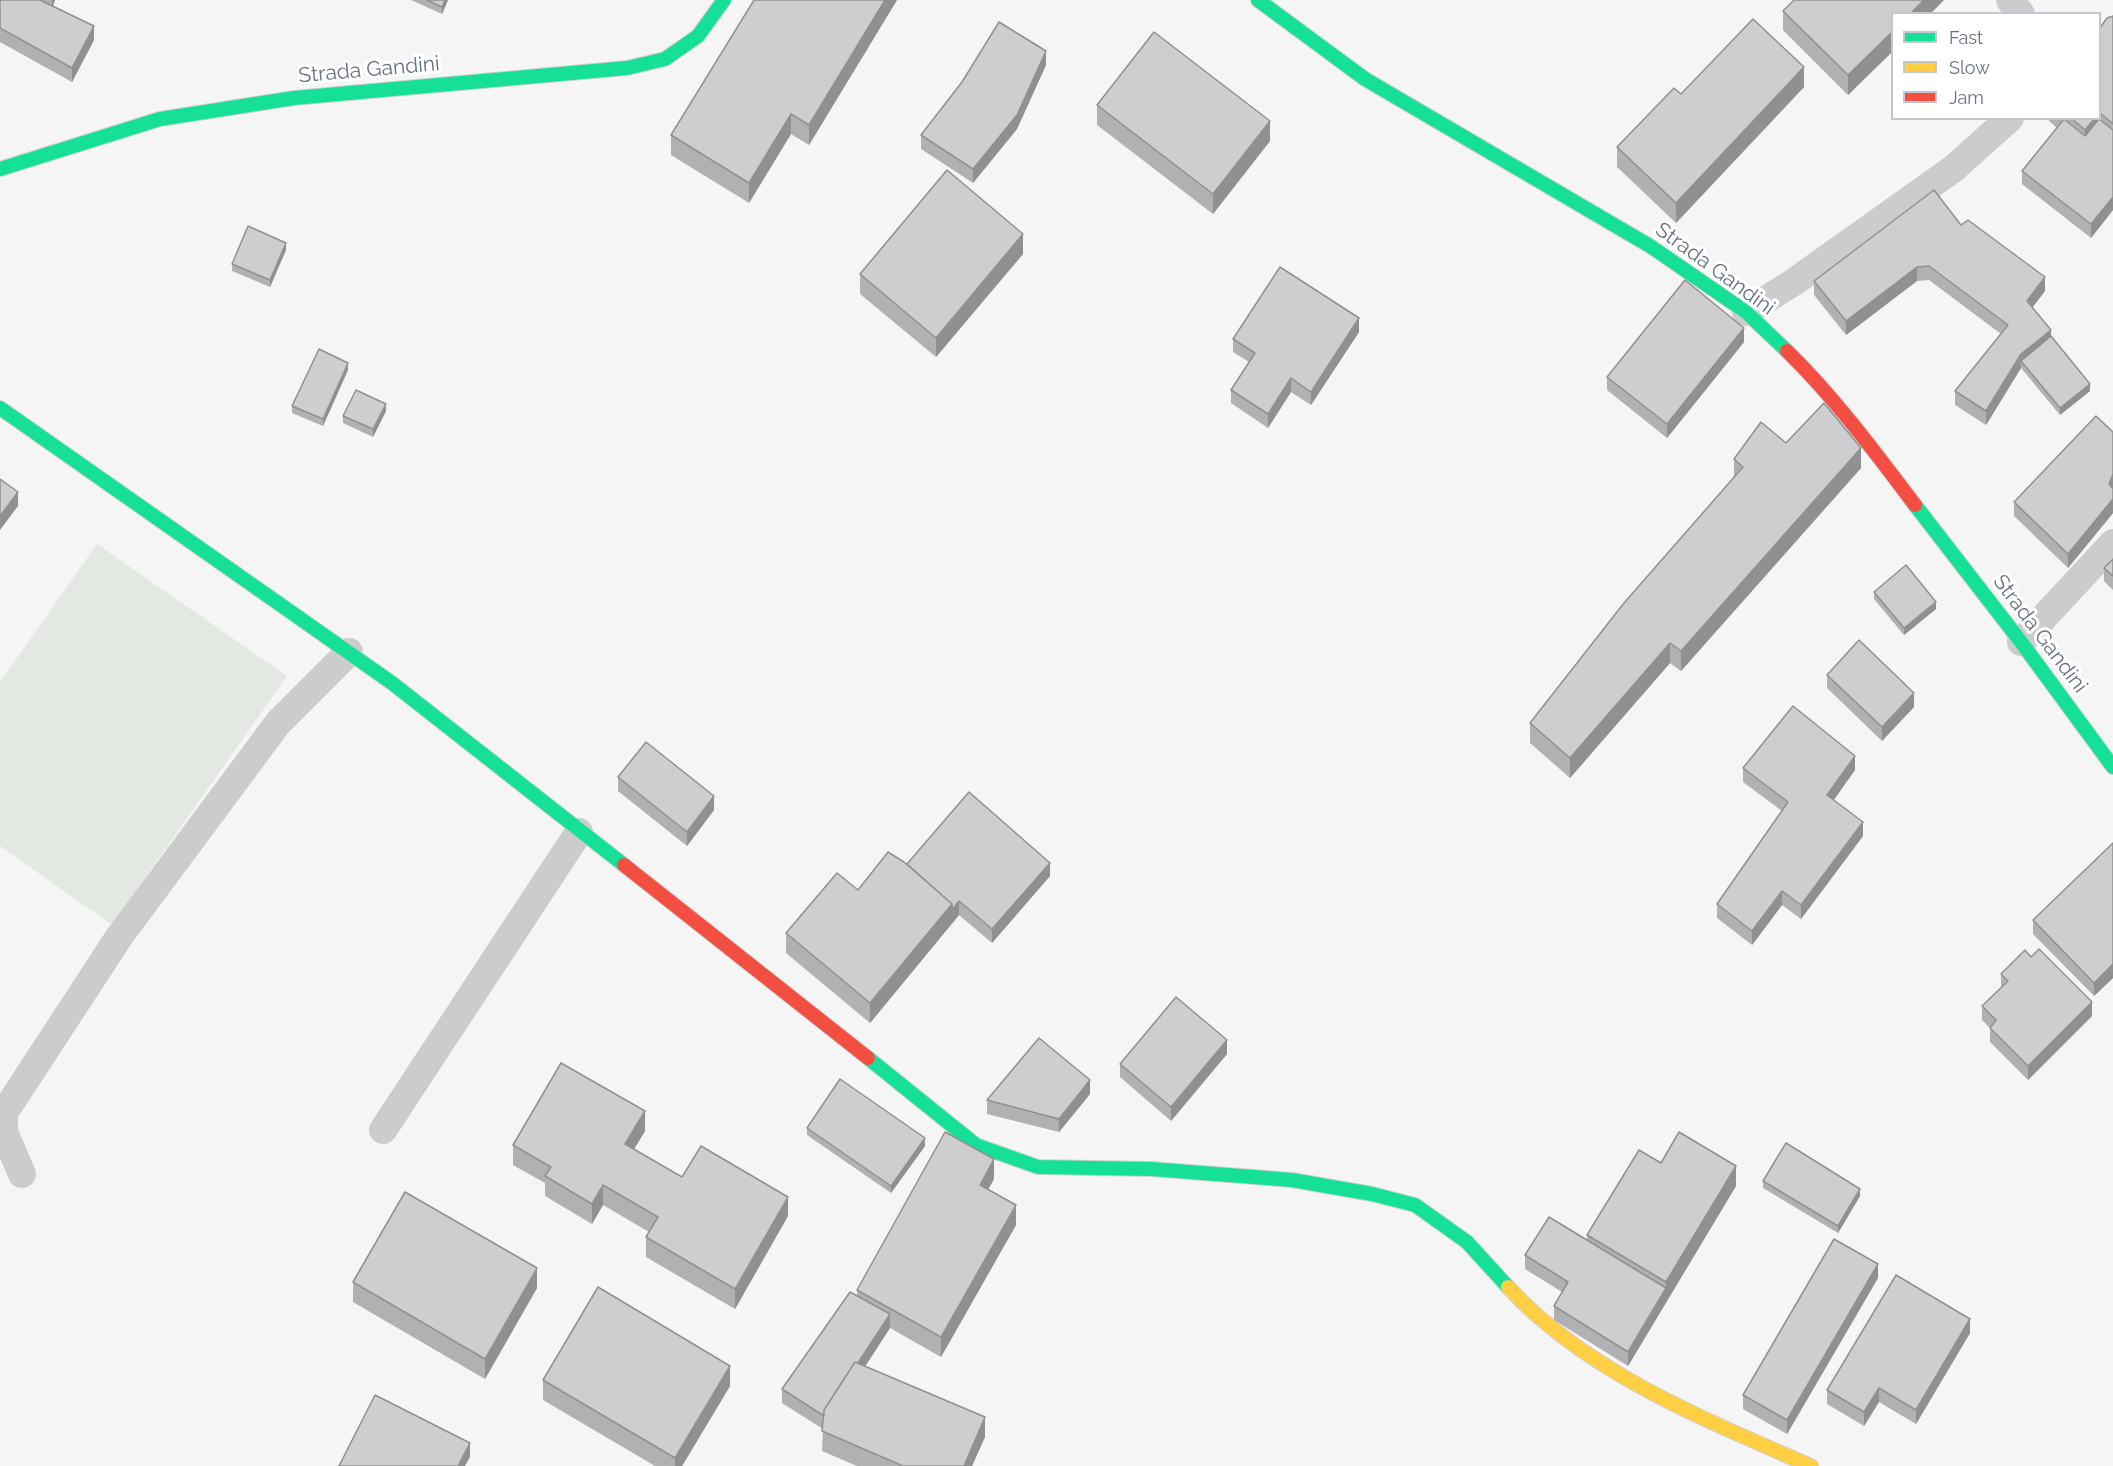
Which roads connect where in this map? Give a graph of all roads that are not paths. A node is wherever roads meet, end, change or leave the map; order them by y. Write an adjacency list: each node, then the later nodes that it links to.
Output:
1 (724, 0): 6 (street, Strada Gandini)
2 (1258, 0): 7 (street, Strada Gandini)
3 (2010, 0): 4 (lane)
4 (2019, 12)
5 (2008, 120): 7 (lane)
6 (0, 169)
7 (1746, 312): 10 (street, Strada Gandini)
8 (0, 408): 11 (street)
9 (2113, 543): 10 (lane)
10 (2021, 642): 12 (street, Strada Gandini)
11 (349, 652): 13 (street); 15 (lane)
12 (2113, 767)
13 (579, 832): 14 (lane); 16 (street)
14 (383, 1130)
15 (22, 1174)
16 (1811, 1466)

